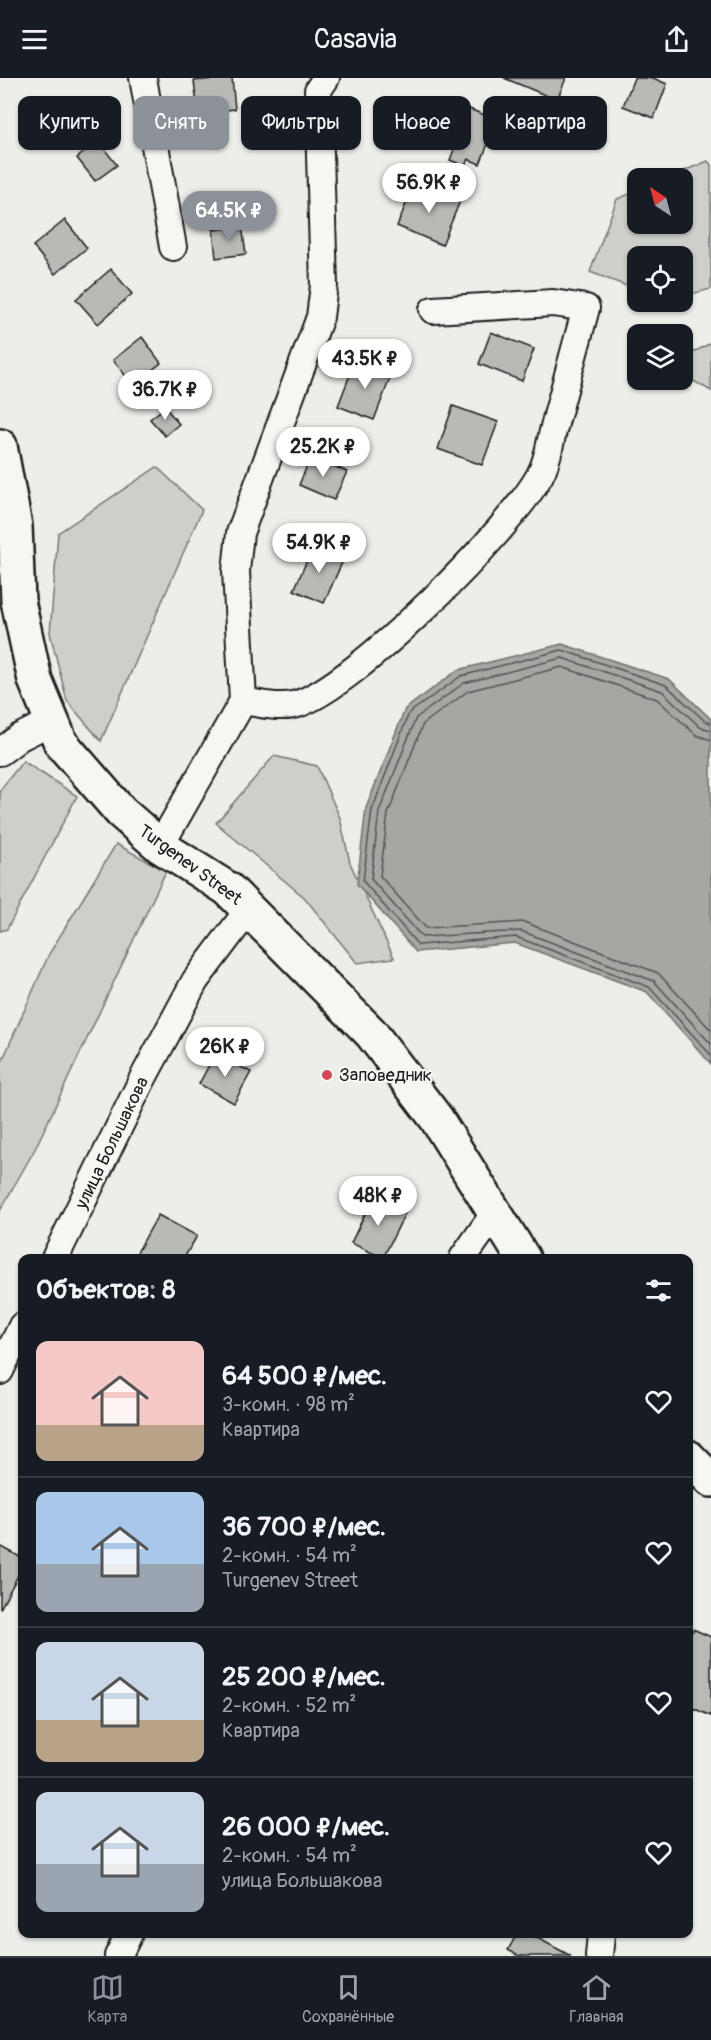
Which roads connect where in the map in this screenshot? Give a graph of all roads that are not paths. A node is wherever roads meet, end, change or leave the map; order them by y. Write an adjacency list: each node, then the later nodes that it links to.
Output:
1 (143, 78): 3 (street)
2 (326, 78): 6 (street)
3 (173, 247)
4 (433, 310): 6 (street)
5 (0, 446): 7 (street, Turgenev Street)
6 (243, 701): 9 (street)
7 (52, 721): 8 (street); 9 (street, Turgenev Street)
8 (0, 752)
9 (160, 846): 10 (street, Turgenev Street)
10 (249, 909): 11 (street, Turgenev Street); 12 (street, улица Большакова)
11 (494, 1214): 13 (street); 14 (street, Turgenev Street)
12 (57, 1254)
13 (466, 1254)
14 (520, 1254)
15 (18, 1334): 16 (street)
16 (0, 1371)
17 (693, 1462): 18 (street)
18 (711, 1480)
19 (127, 1938): 20 (street)
20 (118, 1956)

